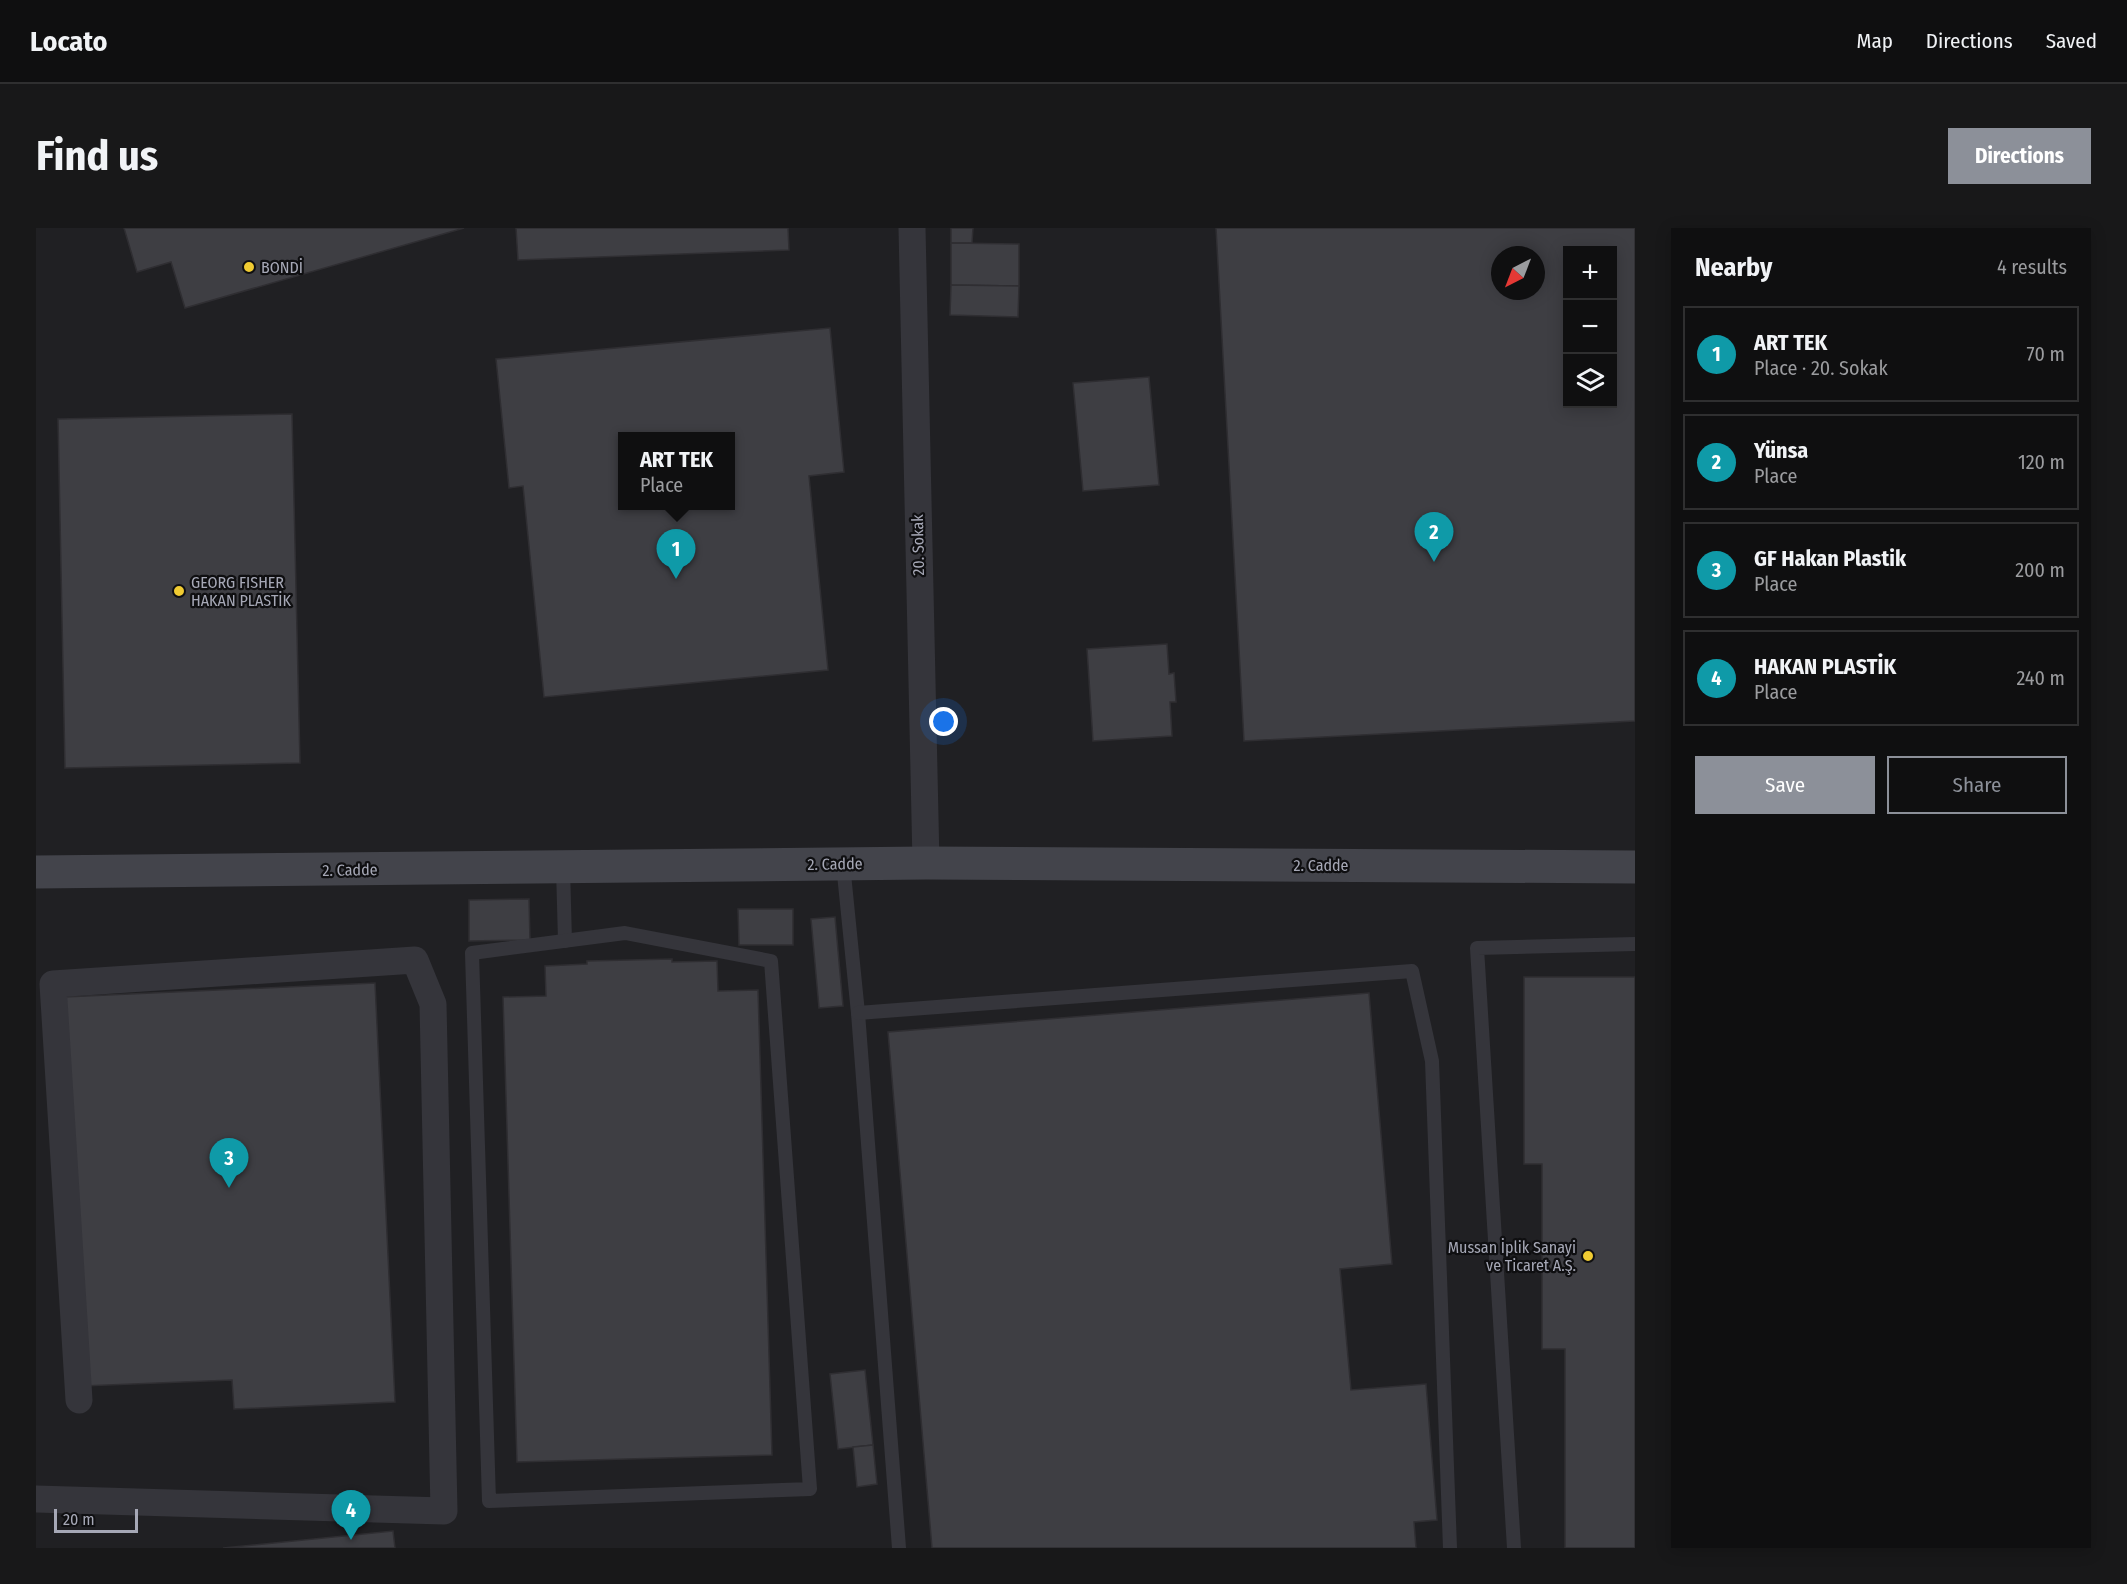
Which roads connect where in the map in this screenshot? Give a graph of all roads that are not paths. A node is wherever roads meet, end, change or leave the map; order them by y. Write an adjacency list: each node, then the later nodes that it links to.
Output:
1 (912, 228): 2 (street, 20. Sokak)
2 (926, 863): 3 (street, 2. Cadde); 4 (street, 2. Cadde)
3 (843, 864): 5 (street, 2. Cadde); 9 (lane)
4 (1635, 867)
5 (563, 868): 6 (street, 2. Cadde); 7 (lane)
6 (36, 872)
7 (565, 941): 7 (lane)
8 (1635, 944): 14 (lane)
9 (858, 1013): 12 (lane); 13 (lane)
10 (79, 1400): 11 (street)
11 (36, 1499)
12 (899, 1548)
13 (1450, 1548)
14 (1514, 1548)

